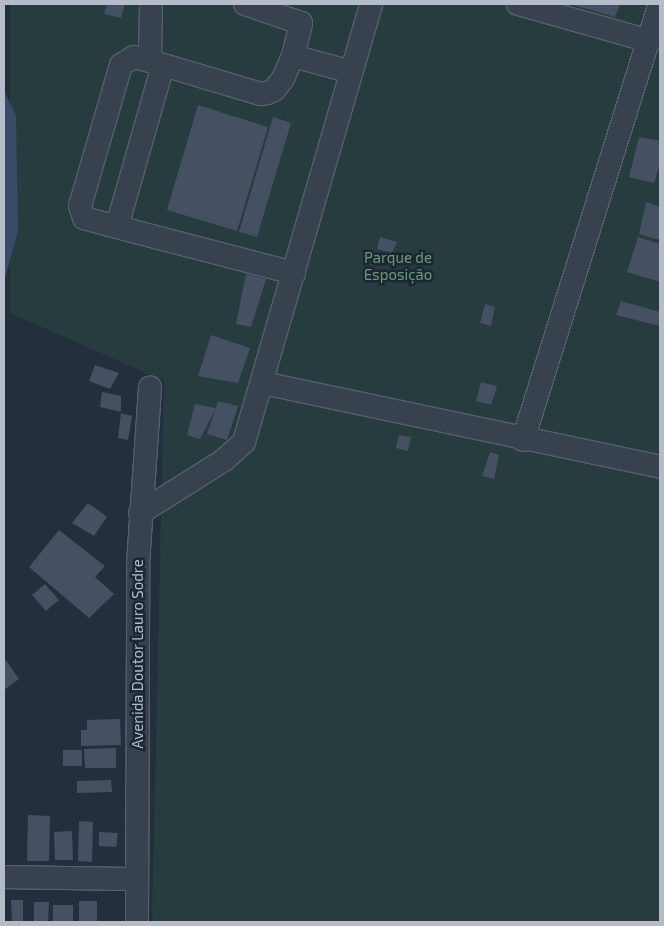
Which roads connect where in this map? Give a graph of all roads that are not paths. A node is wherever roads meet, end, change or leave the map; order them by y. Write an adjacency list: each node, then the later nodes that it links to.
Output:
1 (151, 4): 8 (street)
2 (245, 4): 7 (street)
3 (371, 4): 9 (street)
4 (518, 4): 6 (street)
5 (660, 4): 6 (street)
6 (650, 41): 14 (street)
7 (293, 56): 8 (street); 9 (street)
8 (157, 63): 10 (street); 10 (street)
9 (351, 72): 11 (street)
10 (117, 227): 11 (street)
11 (294, 273): 12 (street)
12 (263, 384): 14 (street); 16 (street)
13 (150, 387): 16 (street, Avenida Doutor Lauro Sodre)
14 (523, 440): 15 (street)
15 (660, 467)
16 (140, 513): 18 (street, Avenida Doutor Lauro Sodre)
17 (4, 877): 18 (street)
18 (136, 879): 19 (street, Avenida Doutor Lauro Sodre)
19 (137, 922)

